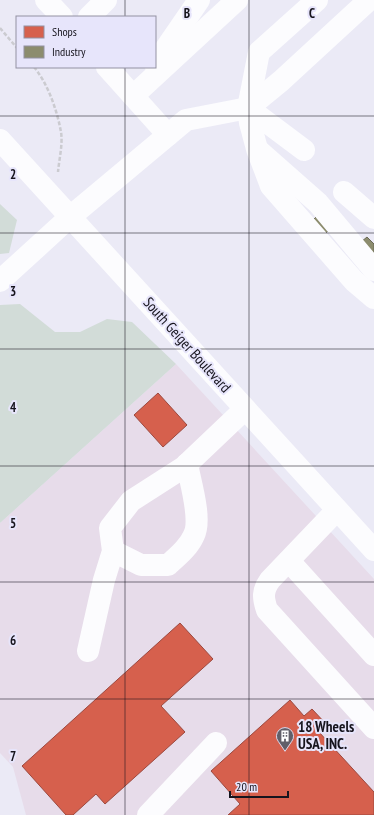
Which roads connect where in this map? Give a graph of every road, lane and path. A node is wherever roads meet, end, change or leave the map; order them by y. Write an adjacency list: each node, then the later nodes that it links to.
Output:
1 (46, 0): 8 (street)
2 (106, 0): 9 (street)
3 (199, 0): 12 (street)
4 (215, 0): 16 (street)
5 (237, 0): 16 (street)
6 (317, 0): 17 (street)
7 (369, 0): 17 (street)
8 (61, 16)
9 (90, 16)
10 (0, 28): 11 (path)
11 (16, 47)
12 (156, 63)
13 (35, 68): 23 (path)
14 (107, 68): 16 (street)
15 (152, 68): 16 (street)
16 (133, 96): 18 (street)
17 (248, 108): 18 (street); 20 (street); 21 (street)
18 (168, 135): 24 (street)
19 (0, 140): 23 (street, South Geiger Boulevard)
20 (257, 149): 26 (street); 28 (street)
21 (304, 150)
22 (344, 192): 25 (street)
23 (55, 201): 24 (street, South Geiger Boulevard)
24 (70, 217): 27 (street); 29 (street, South Geiger Boulevard)
25 (370, 224)
26 (374, 270)
27 (0, 281)
28 (374, 298)
29 (245, 409): 30 (street); 31 (street, South Geiger Boulevard)
30 (187, 464): 33 (street); 33 (street)
31 (337, 510): 32 (street, South Geiger Boulevard); 34 (street)
32 (374, 550)
33 (113, 551): 35 (street)
34 (289, 561): 36 (street); 37 (street)
35 (88, 651)
36 (374, 655)
37 (374, 728)
38 (216, 743): 39 (street)
39 (148, 815)

